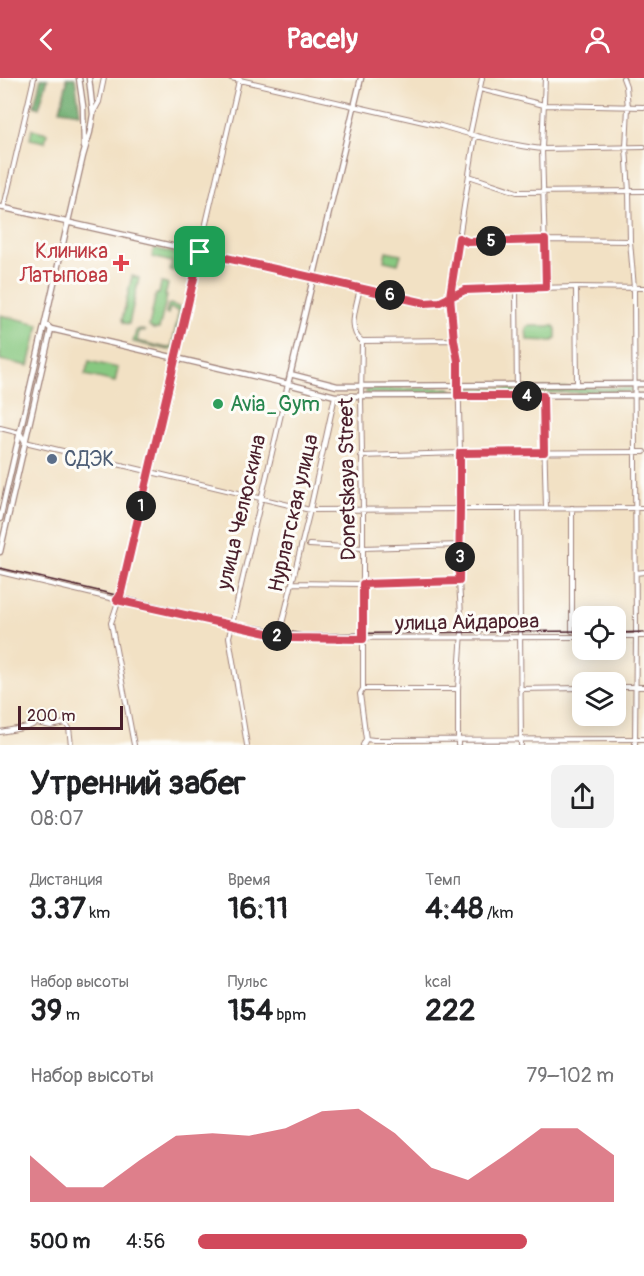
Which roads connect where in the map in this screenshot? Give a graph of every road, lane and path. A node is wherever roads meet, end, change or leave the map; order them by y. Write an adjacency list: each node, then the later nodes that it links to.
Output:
1 (34, 78): 27 (street)
2 (79, 78): 22 (main road)
3 (89, 78): 16 (main road)
4 (104, 78): 16 (street)
5 (231, 78): 10 (street)
6 (361, 78): 13 (main road, улица Челюскина)
7 (482, 78): 11 (street)
8 (545, 78): 12 (street)
9 (623, 78): 14 (street)
10 (239, 79): 13 (street); 32 (street)
11 (480, 89): 12 (street); 17 (street)
12 (544, 105): 14 (street); 21 (street)
13 (355, 106): 17 (street); 33 (main road, улица Челюскина)
14 (628, 107): 15 (street); 19 (street)
15 (644, 107)
16 (93, 114): 22 (main road)
17 (470, 134): 18 (street)
18 (476, 136): 21 (street); 23 (street)
19 (626, 147): 20 (street); 21 (street); 25 (street)
20 (644, 147)
21 (542, 149): 26 (street)
22 (83, 156): 28 (main road)
23 (469, 176): 26 (street); 29 (street)
24 (644, 191): 25 (street)
25 (629, 192): 26 (street); 31 (street)
26 (544, 193): 30 (street)
27 (2, 207): 28 (main road)
28 (68, 222): 32 (main road); 41 (main road)
29 (459, 238): 30 (street); 40 (street)
30 (545, 240): 31 (street); 34 (street)
31 (630, 241): 37 (street)
32 (200, 252): 33 (main road); 45 (street)
33 (314, 278): 36 (street); 46 (main road, улица Челюскина)
34 (546, 287): 35 (street); 39 (street)
35 (576, 287): 37 (street); 51 (street)
36 (360, 288): 40 (street); 44 (street, Donetskaya Street)
37 (634, 288): 38 (street); 48 (street)
38 (644, 288)
39 (516, 289): 40 (street); 50 (street)
40 (450, 296): 43 (street)
41 (45, 324): 42 (main road); 62 (main road)
42 (51, 329): 45 (main road); 63 (main road)
43 (454, 340): 44 (street); 53 (street)
44 (362, 341): 52 (street, Donetskaya Street)
45 (176, 358): 47 (main road); 69 (street)
46 (290, 374): 47 (main road, улица Челюскина); 52 (main road)
47 (288, 384): 56 (main road); 70 (street, улица Челюскина)
48 (635, 384): 49 (main road); 51 (main road); 54 (street)
49 (644, 384)
50 (517, 385): 51 (main road); 53 (main road); 58 (street)
51 (577, 385)
52 (361, 386): 53 (main road); 60 (street, Donetskaya Street)
53 (458, 386): 57 (street)
54 (635, 395): 55 (main road); 59 (main road); 64 (street)
55 (644, 395)
56 (335, 396): 60 (main road); 78 (street, Нурлатская улица)
57 (458, 396): 58 (main road); 60 (main road); 67 (street)
58 (517, 396): 59 (main road)
59 (543, 396): 65 (street)
60 (361, 397): 68 (street, Donetskaya Street)
61 (0, 428): 62 (street)
62 (20, 433): 63 (street); 79 (main road)
63 (25, 442): 69 (street); 83 (main road)
64 (635, 451): 65 (street); 66 (street); 74 (street)
65 (544, 452): 67 (street); 72 (street)
66 (644, 452)
67 (460, 453): 68 (street); 77 (street)
68 (361, 456): 76 (street, Donetskaya Street)
69 (149, 472): 70 (street); 90 (street)
70 (261, 500): 78 (street); 92 (street, улица Челюскина)
71 (519, 508): 72 (street); 77 (street); 99 (street)
72 (546, 508): 73 (street)
73 (572, 508): 74 (street); 91 (street)
74 (636, 508): 75 (street); 86 (street)
75 (644, 508)
76 (363, 509): 77 (street); 78 (street); 82 (street, Donetskaya Street)
77 (460, 509): 81 (street)
78 (310, 510): 88 (street, Нурлатская улица)
79 (0, 519)
80 (309, 545): 82 (street)
81 (460, 545): 82 (street); 87 (street)
82 (363, 548): 89 (street, Donetskaya Street)
83 (0, 552)
84 (0, 572): 90 (street, улица Айдарова)
85 (644, 572): 86 (street)
86 (636, 573): 96 (street)
87 (459, 581): 89 (street); 98 (street)
88 (292, 583): 89 (street); 93 (street, Нурлатская улица)
89 (363, 584): 100 (street, Donetskaya Street)
90 (117, 600): 92 (street, улица Айдарова); 115 (street)
91 (572, 606)
92 (231, 625): 93 (street, улица Айдарова); 116 (street, улица Челюскина)
93 (279, 636): 100 (street, улица Айдарова)
94 (572, 636): 99 (street, улица Айдарова)
95 (626, 636): 96 (street)
96 (636, 636): 97 (street); 102 (street)
97 (644, 636)
98 (462, 637): 99 (street, улица Айдарова); 100 (street, улица Айдарова); 106 (street)
99 (520, 637): 107 (street)
100 (363, 639): 104 (street, Donetskaya Street)
101 (626, 687): 102 (street)
102 (635, 687): 103 (street); 110 (street)
103 (644, 687)
104 (363, 688): 106 (street); 109 (street, Donetskaya Street)
105 (572, 688): 107 (street)
106 (458, 689): 112 (street)
107 (520, 689): 113 (street)
108 (0, 732): 114 (street)
109 (366, 739): 112 (street); 117 (street)
110 (634, 739): 111 (street); 113 (street); 118 (street)
111 (644, 739)
112 (458, 742): 113 (street)
113 (521, 743)
114 (71, 745)
115 (134, 745)
116 (247, 745)
117 (363, 745)
118 (634, 745)

